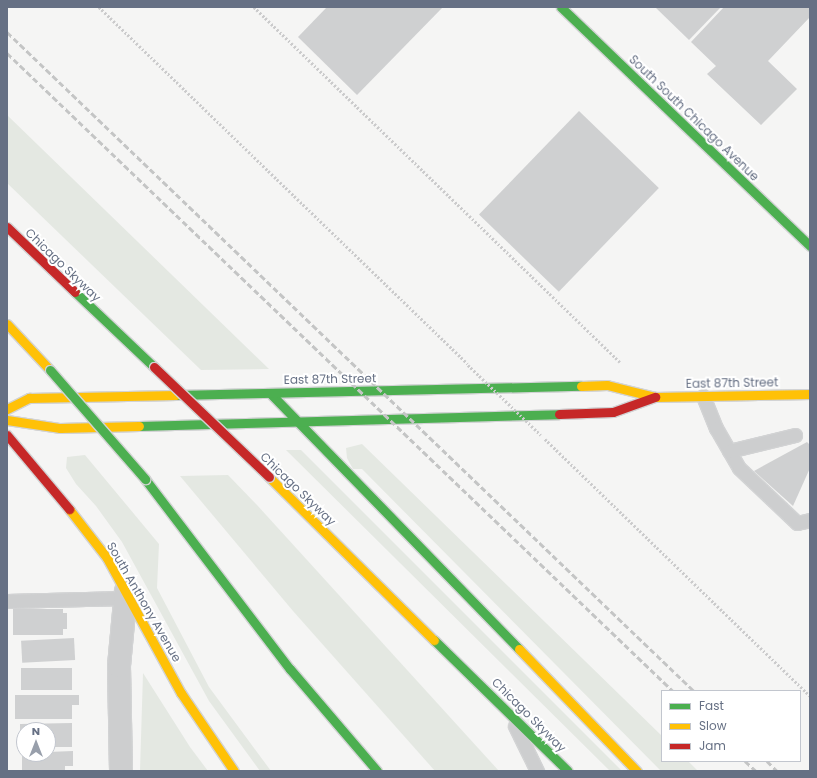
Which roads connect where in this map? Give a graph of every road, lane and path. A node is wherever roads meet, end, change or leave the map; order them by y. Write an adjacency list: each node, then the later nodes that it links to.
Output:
1 (99, 7): 21 (path, bridge)
2 (254, 7): 7 (path)
3 (561, 7): 5 (main road, South South Chicago Avenue)
4 (7, 227): 22 (main road, Chicago Skyway, bridge)
5 (810, 246)
6 (7, 324): 23 (main road, bridge)
7 (625, 368)
8 (270, 393): 11 (main road, East 87th Street); 12 (main road, East 87th Street); 14 (main road)
9 (810, 394): 10 (main road, East 87th Street)
10 (703, 396): 11 (main road, East 87th Street); 17 (lane)
11 (655, 397): 14 (main road, East 87th Street)
12 (7, 409)
13 (7, 420): 14 (main road, East 87th Street)
14 (298, 421): 32 (main road)
15 (7, 435): 19 (main road, South Anthony Avenue)
16 (795, 435): 17 (lane)
17 (729, 451): 18 (lane)
18 (810, 520)
19 (126, 594): 20 (lane); 25 (street); 26 (main road, South Anthony Avenue)
20 (7, 600)
21 (810, 696)
22 (505, 708): 30 (lane); 31 (main road, Chicago Skyway)
23 (351, 740): 24 (main road); 27 (main road)
24 (366, 758): 28 (main road); 29 (main road)
25 (121, 771)
26 (234, 771)
27 (370, 771)
28 (377, 771)
29 (381, 771)
30 (538, 771)
31 (568, 771)
32 (637, 771)

